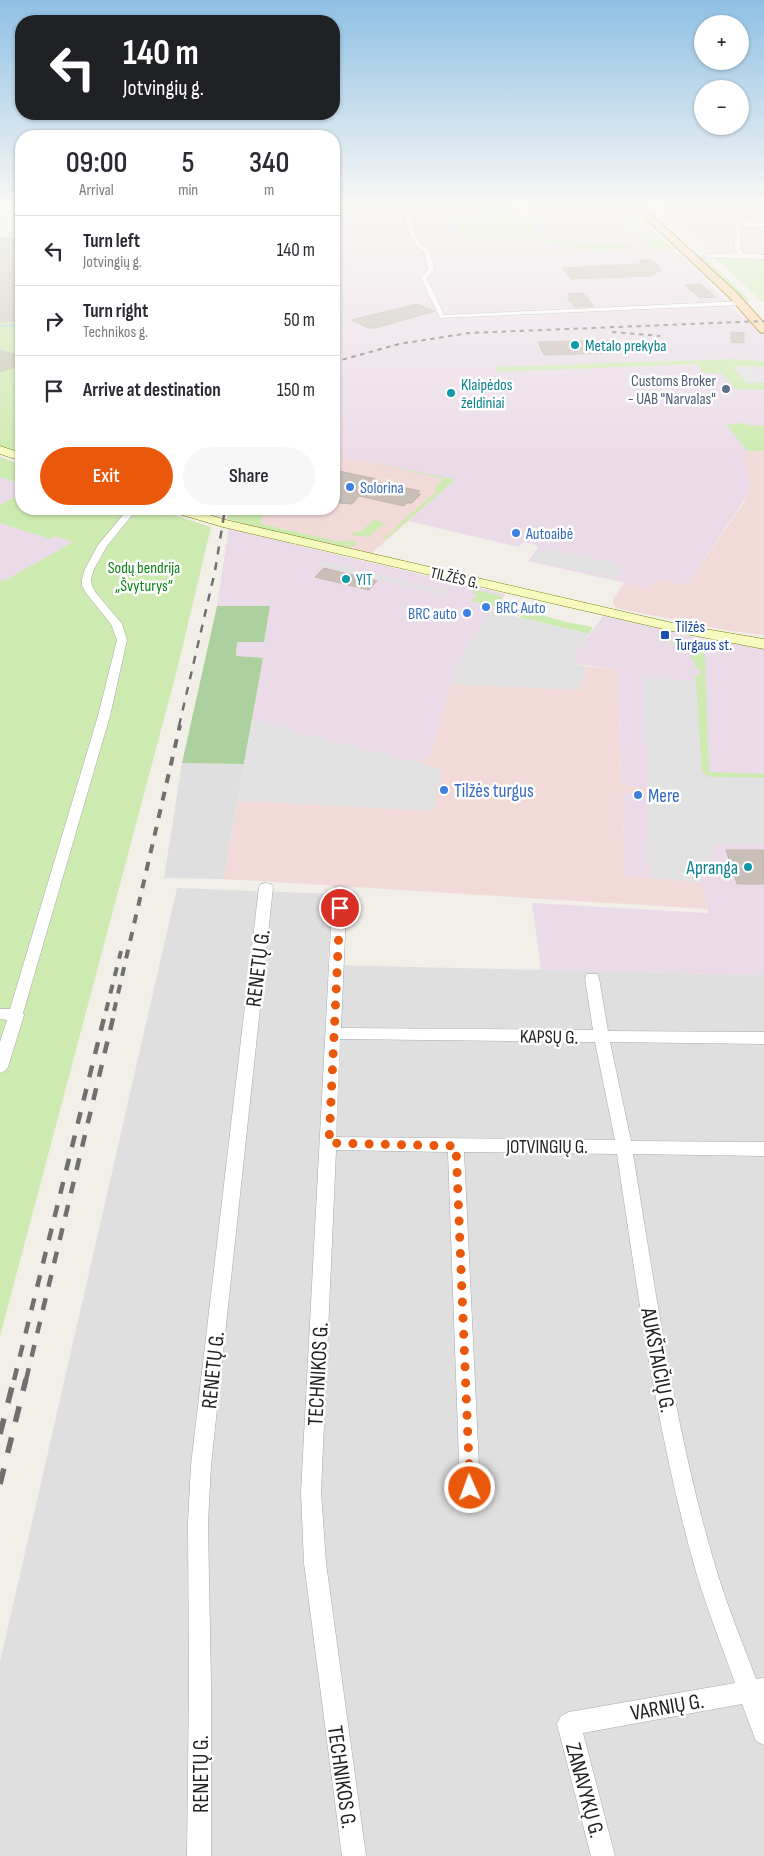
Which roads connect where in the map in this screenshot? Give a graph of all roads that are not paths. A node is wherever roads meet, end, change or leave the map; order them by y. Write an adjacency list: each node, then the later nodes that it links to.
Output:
1 (430, 291): 4 (street)
2 (728, 291): 4 (main road)
3 (758, 303): 4 (main road)
4 (742, 304): 5 (main road)
5 (764, 330)
6 (0, 450): 7 (main road)
7 (15, 455)
8 (126, 515): 15 (street)
9 (198, 515): 10 (main road, TILŽĖS G.)
10 (764, 644)
11 (266, 886): 28 (street, RENETŲ G.)
12 (340, 890): 16 (street, TECHNIKOS G.)
13 (592, 978): 17 (street, AUKŠTAIČIŲ G.)
14 (0, 1014): 15 (street)
15 (17, 1015): 19 (street)
16 (335, 1033): 17 (street, KAPSŲ G.); 20 (street, TECHNIKOS G.)
17 (601, 1036): 18 (street, KAPSŲ G.); 22 (street, AUKŠTAIČIŲ G.)
18 (764, 1038)
19 (0, 1067)
20 (329, 1143): 21 (street, JOTVINGIŲ G.); 29 (street, TECHNIKOS G.)
21 (456, 1146): 22 (street, JOTVINGIŲ G.); 24 (street)
22 (624, 1146): 23 (street, JOTVINGIŲ G.); 25 (street, AUKŠTAIČIŲ G.)
23 (764, 1149)
24 (470, 1488)
25 (757, 1690): 26 (street, VARNIŲ G.); 27 (street, AUKŠTAIČIŲ G.)
26 (569, 1724): 30 (street, ZANAVYKŲ G.)
27 (764, 1733)
28 (199, 1856)
29 (354, 1856)
30 (603, 1856)

